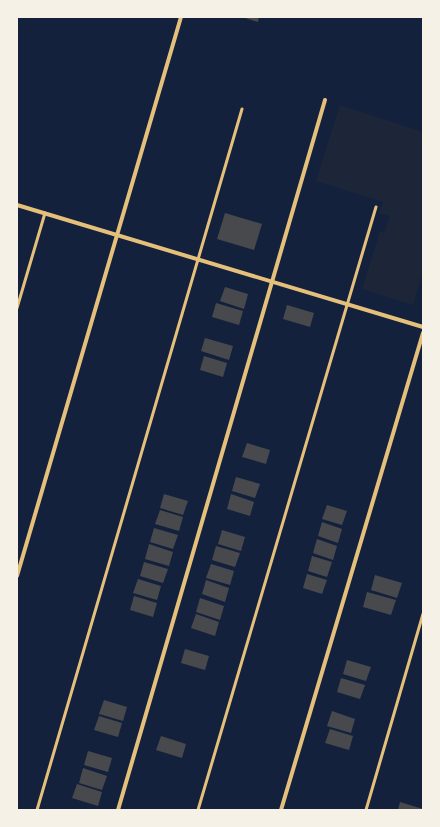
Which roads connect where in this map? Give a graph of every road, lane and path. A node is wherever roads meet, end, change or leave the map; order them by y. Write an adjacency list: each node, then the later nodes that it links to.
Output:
1 (181, 17): 7 (street)
2 (325, 100): 9 (street)
3 (242, 110): 8 (lane)
4 (17, 205): 6 (street)
5 (376, 207): 10 (lane)
6 (45, 213): 7 (street); 11 (lane)
7 (117, 234): 8 (street); 14 (street)
8 (198, 259): 9 (street); 16 (lane)
9 (273, 282): 10 (street); 17 (street)
10 (347, 304): 12 (street); 18 (lane)
11 (17, 308)
12 (423, 327)
13 (423, 333): 19 (street)
14 (17, 576)
15 (423, 614): 20 (lane)
16 (37, 810)
17 (118, 810)
18 (198, 810)
19 (281, 810)
20 (366, 810)

